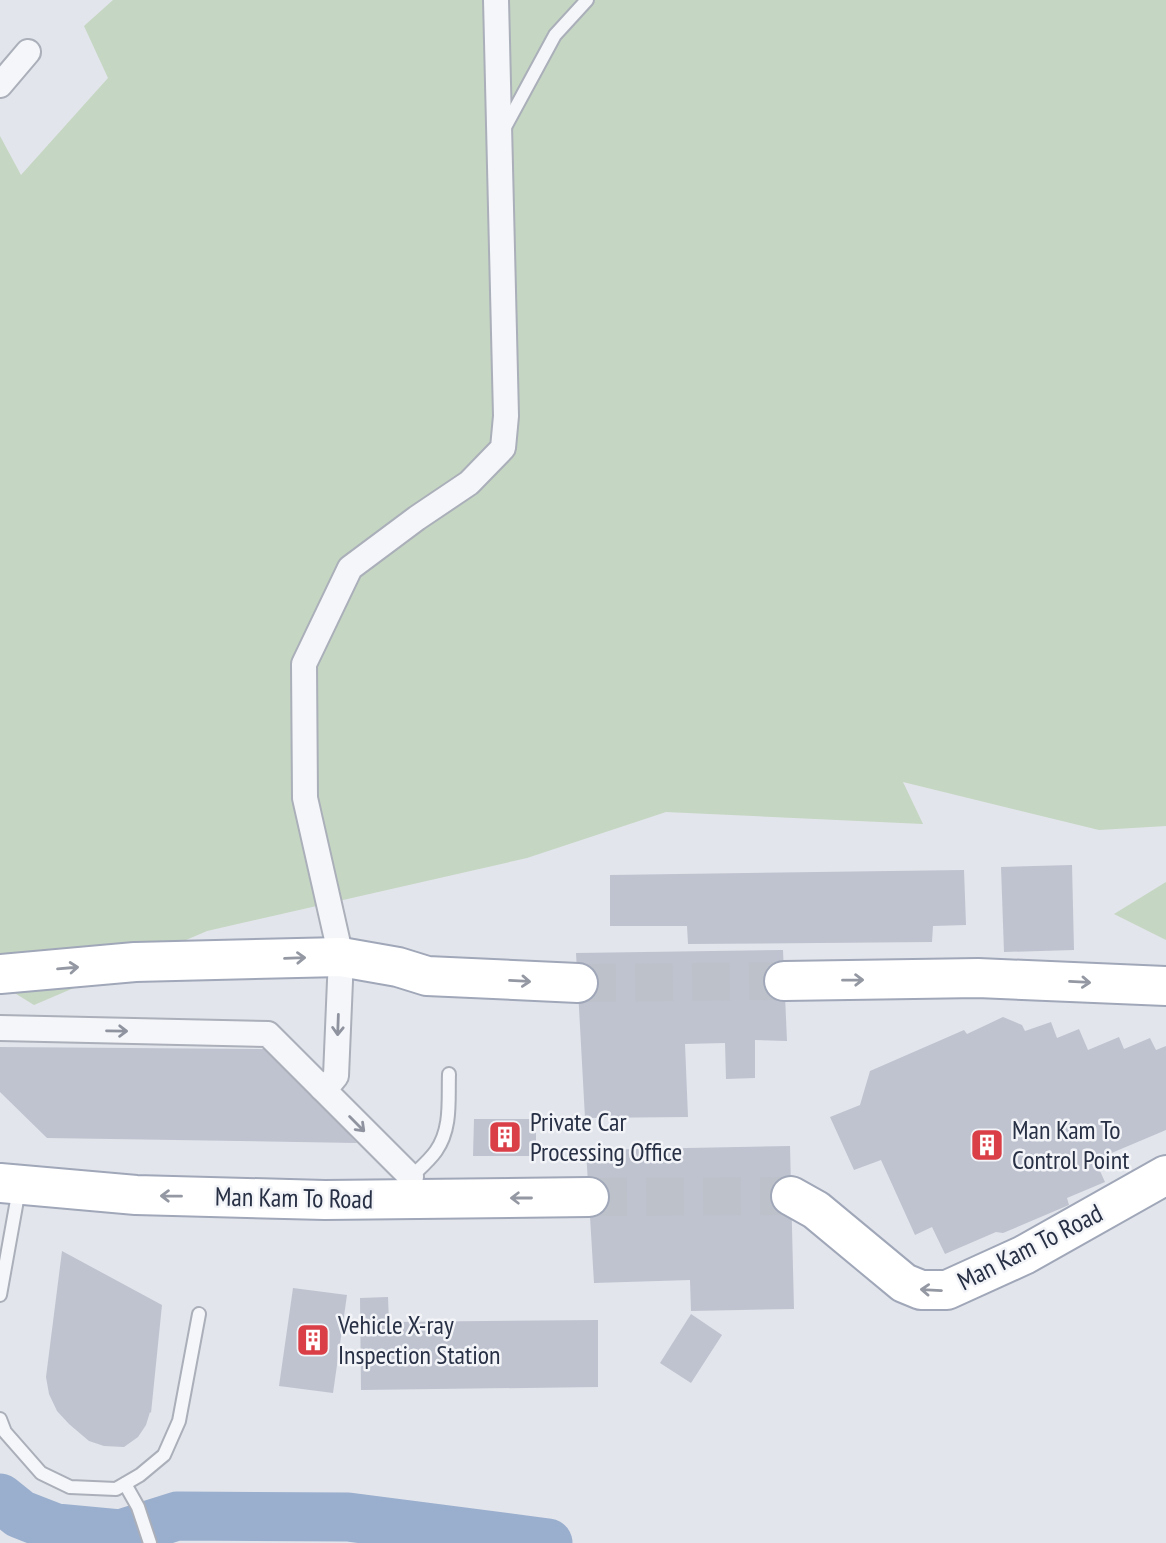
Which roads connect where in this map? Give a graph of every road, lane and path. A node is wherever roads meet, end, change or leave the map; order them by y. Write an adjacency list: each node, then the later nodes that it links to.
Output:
1 (496, 0): 5 (street)
2 (587, 0): 5 (lane)
3 (28, 52): 4 (street)
4 (0, 85)
5 (500, 137): 6 (street)
6 (341, 957): 7 (main road, one-way to 6); 9 (main road, one-way to 9); 13 (street, one-way to 13)
7 (0, 974)
8 (784, 981): 10 (main road, one-way to 10)
9 (578, 983)
10 (1166, 986)
11 (0, 1028): 13 (street, one-way to 13)
12 (449, 1074): 16 (lane)
13 (322, 1088): 16 (street, one-way to 16)
14 (1166, 1175): 17 (main road, Man Kam To Road, one-way to 17)
15 (10, 1184): 16 (main road, Man Kam To Road, one-way to 15); 19 (lane)
16 (401, 1188): 18 (main road, Man Kam To Road, one-way to 16)
17 (791, 1196)
18 (589, 1197)
19 (0, 1295)
20 (199, 1314): 22 (lane)
21 (0, 1419): 22 (lane)
22 (125, 1484): 23 (lane)
23 (148, 1538)

